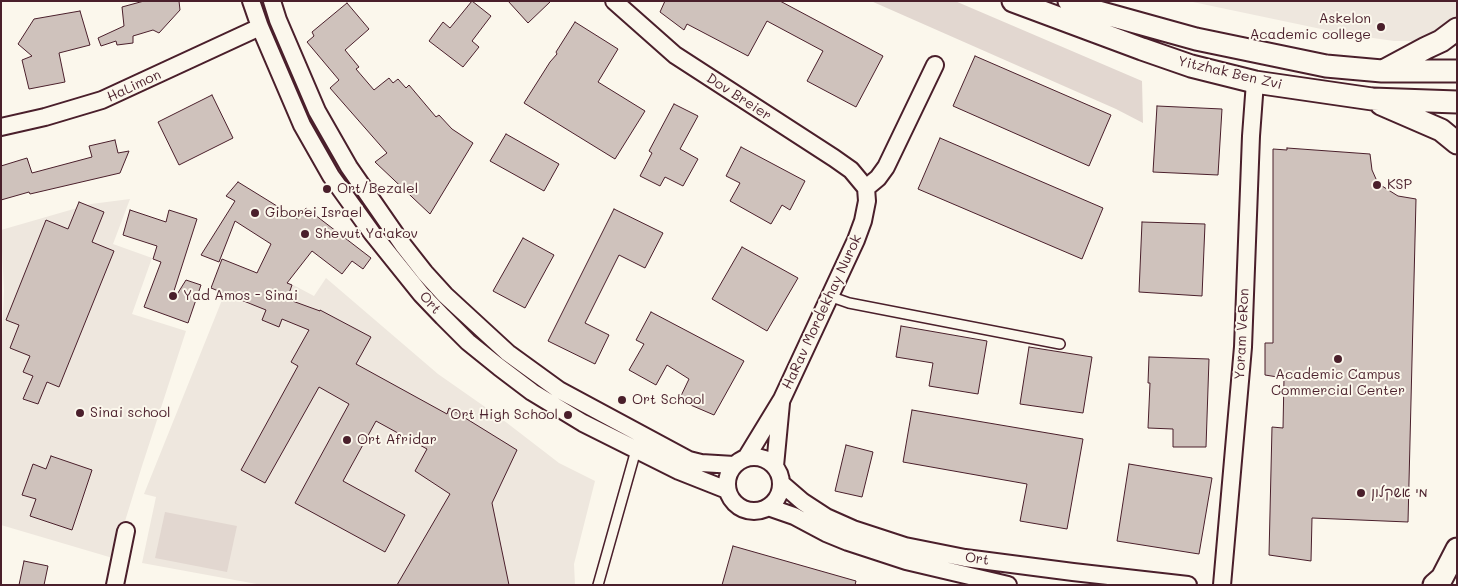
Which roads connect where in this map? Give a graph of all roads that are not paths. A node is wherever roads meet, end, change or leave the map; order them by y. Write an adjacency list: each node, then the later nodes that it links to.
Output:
1 (251, 1): 6 (street, Ort)
2 (272, 1): 21 (street, Ort)
3 (614, 1): 16 (street, Dov Breier)
4 (1013, 1): 11 (street, Yitzhak Ben Zvi)
5 (1069, 1): 9 (street, Yitzhak Ben Zvi)
6 (260, 28): 14 (street, HaLimon); 20 (street, Ort)
7 (1457, 30): 9 (street)
8 (935, 65): 16 (street)
9 (1382, 71): 10 (street, Yitzhak Ben Zvi)
10 (1457, 71)
11 (1255, 82): 12 (street, Yitzhak Ben Zvi); 34 (street, Yoram VeRon)
12 (1372, 100): 13 (street, Yitzhak Ben Zvi); 15 (street)
13 (1457, 102)
14 (1, 127)
15 (1457, 143)
16 (866, 188): 17 (street, HaRav Mordekhay Nurok)
17 (830, 296): 18 (lane); 19 (street, HaRav Mordekhay Nurok)
18 (1060, 344)
19 (782, 399): 21 (street, HaRav Mordekhay Nurok); 22 (street, HaRav Mordekhay Nurok)
20 (636, 450): 24 (street, Ort); 31 (lane)
21 (740, 462): 22 (street); 24 (street)
22 (775, 466): 23 (street)
23 (781, 483): 25 (street); 28 (street, Ort)
24 (727, 490): 25 (street)
25 (768, 507): 29 (street, Ort)
26 (126, 531): 30 (street)
27 (1457, 549): 35 (street)
28 (965, 558): 29 (street); 33 (street, Ort)
29 (974, 581): 32 (street, Ort)
30 (115, 585)
31 (598, 585)
32 (1008, 585)
33 (1188, 585)
34 (1222, 585)
35 (1434, 585)

